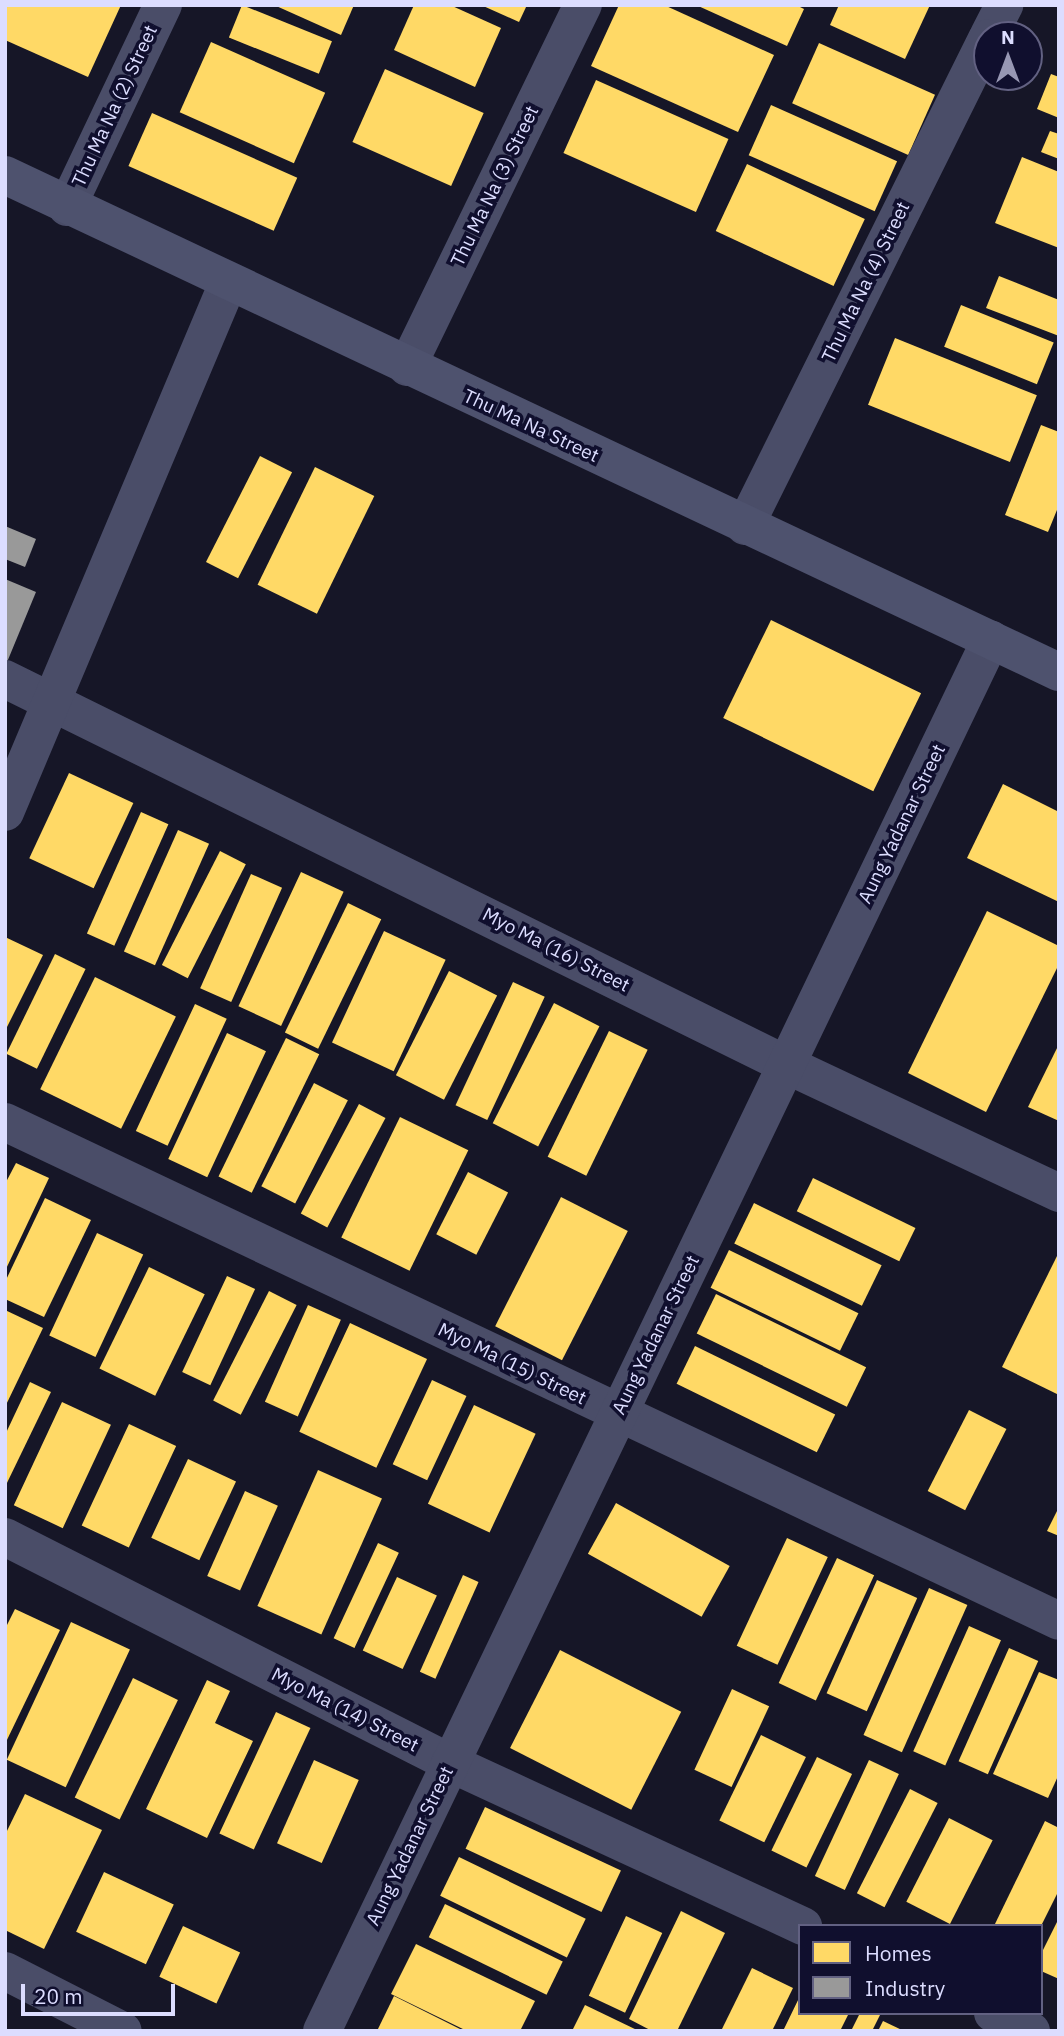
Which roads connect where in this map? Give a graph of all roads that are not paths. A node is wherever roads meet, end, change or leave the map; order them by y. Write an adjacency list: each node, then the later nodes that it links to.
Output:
1 (163, 5): 7 (street, Thu Ma Na (2) Street)
2 (583, 5): 9 (street, Thu Ma Na (3) Street)
3 (1004, 5): 4 (street, Thu Ma Na (4) Street)
4 (996, 21)
5 (973, 67): 10 (street, Thu Ma Na (4) Street)
6 (5, 175): 7 (street, Thu Ma Na Street)
7 (67, 208): 8 (street, Thu Ma Na Street)
8 (228, 283): 9 (street, Thu Ma Na Street); 14 (street)
9 (407, 367): 10 (street, Thu Ma Na Street)
10 (745, 526): 11 (street, Thu Ma Na Street)
11 (990, 639): 12 (street, Thu Ma Na Street); 16 (street, Aung Yadanar Street)
12 (1059, 671)
13 (5, 679): 14 (street, Myo Ma (16) Street)
14 (56, 700): 15 (street); 16 (street, Myo Ma (16) Street)
15 (5, 811)
16 (787, 1065): 18 (street, Myo Ma (16) Street); 19 (street, Aung Yadanar Street)
17 (5, 1122): 19 (street, Myo Ma (15) Street)
18 (1059, 1192)
19 (618, 1414): 21 (street, Myo Ma (15) Street); 22 (street, Aung Yadanar Street)
20 (5, 1537): 22 (street, Myo Ma (14) Street)
21 (1059, 1621)
22 (450, 1763): 23 (street, Myo Ma (14) Street); 27 (street, Aung Yadanar Street)
23 (799, 1924)
24 (5, 1971): 26 (street)
25 (997, 2015): 28 (street)
26 (123, 2031)
27 (321, 2031)
28 (1031, 2031)

